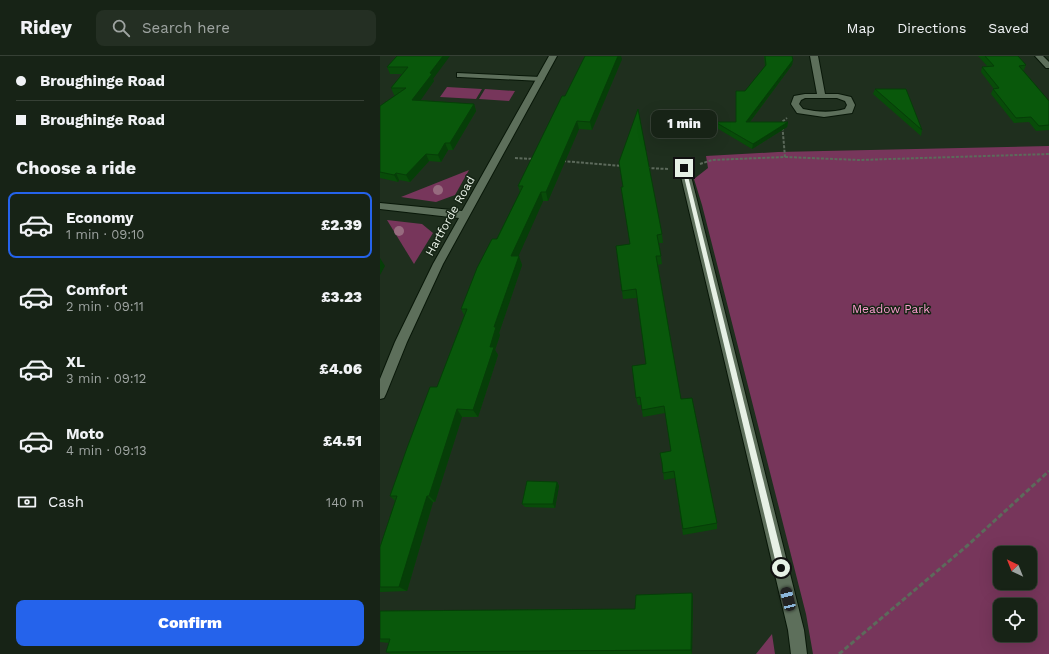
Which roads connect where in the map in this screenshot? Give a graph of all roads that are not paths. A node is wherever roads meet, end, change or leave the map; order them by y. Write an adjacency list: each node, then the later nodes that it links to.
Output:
1 (553, 56): 6 (street, Hartforde Road)
2 (814, 56): 7 (street)
3 (1039, 56): 4 (street)
4 (1049, 66)
5 (460, 75): 6 (lane)
6 (541, 79): 10 (street, Hartforde Road)
7 (821, 96): 7 (street)
8 (684, 168): 12 (street)
9 (380, 206): 10 (street)
10 (466, 215): 11 (street, Hartforde Road)
11 (380, 394)
12 (799, 654)

